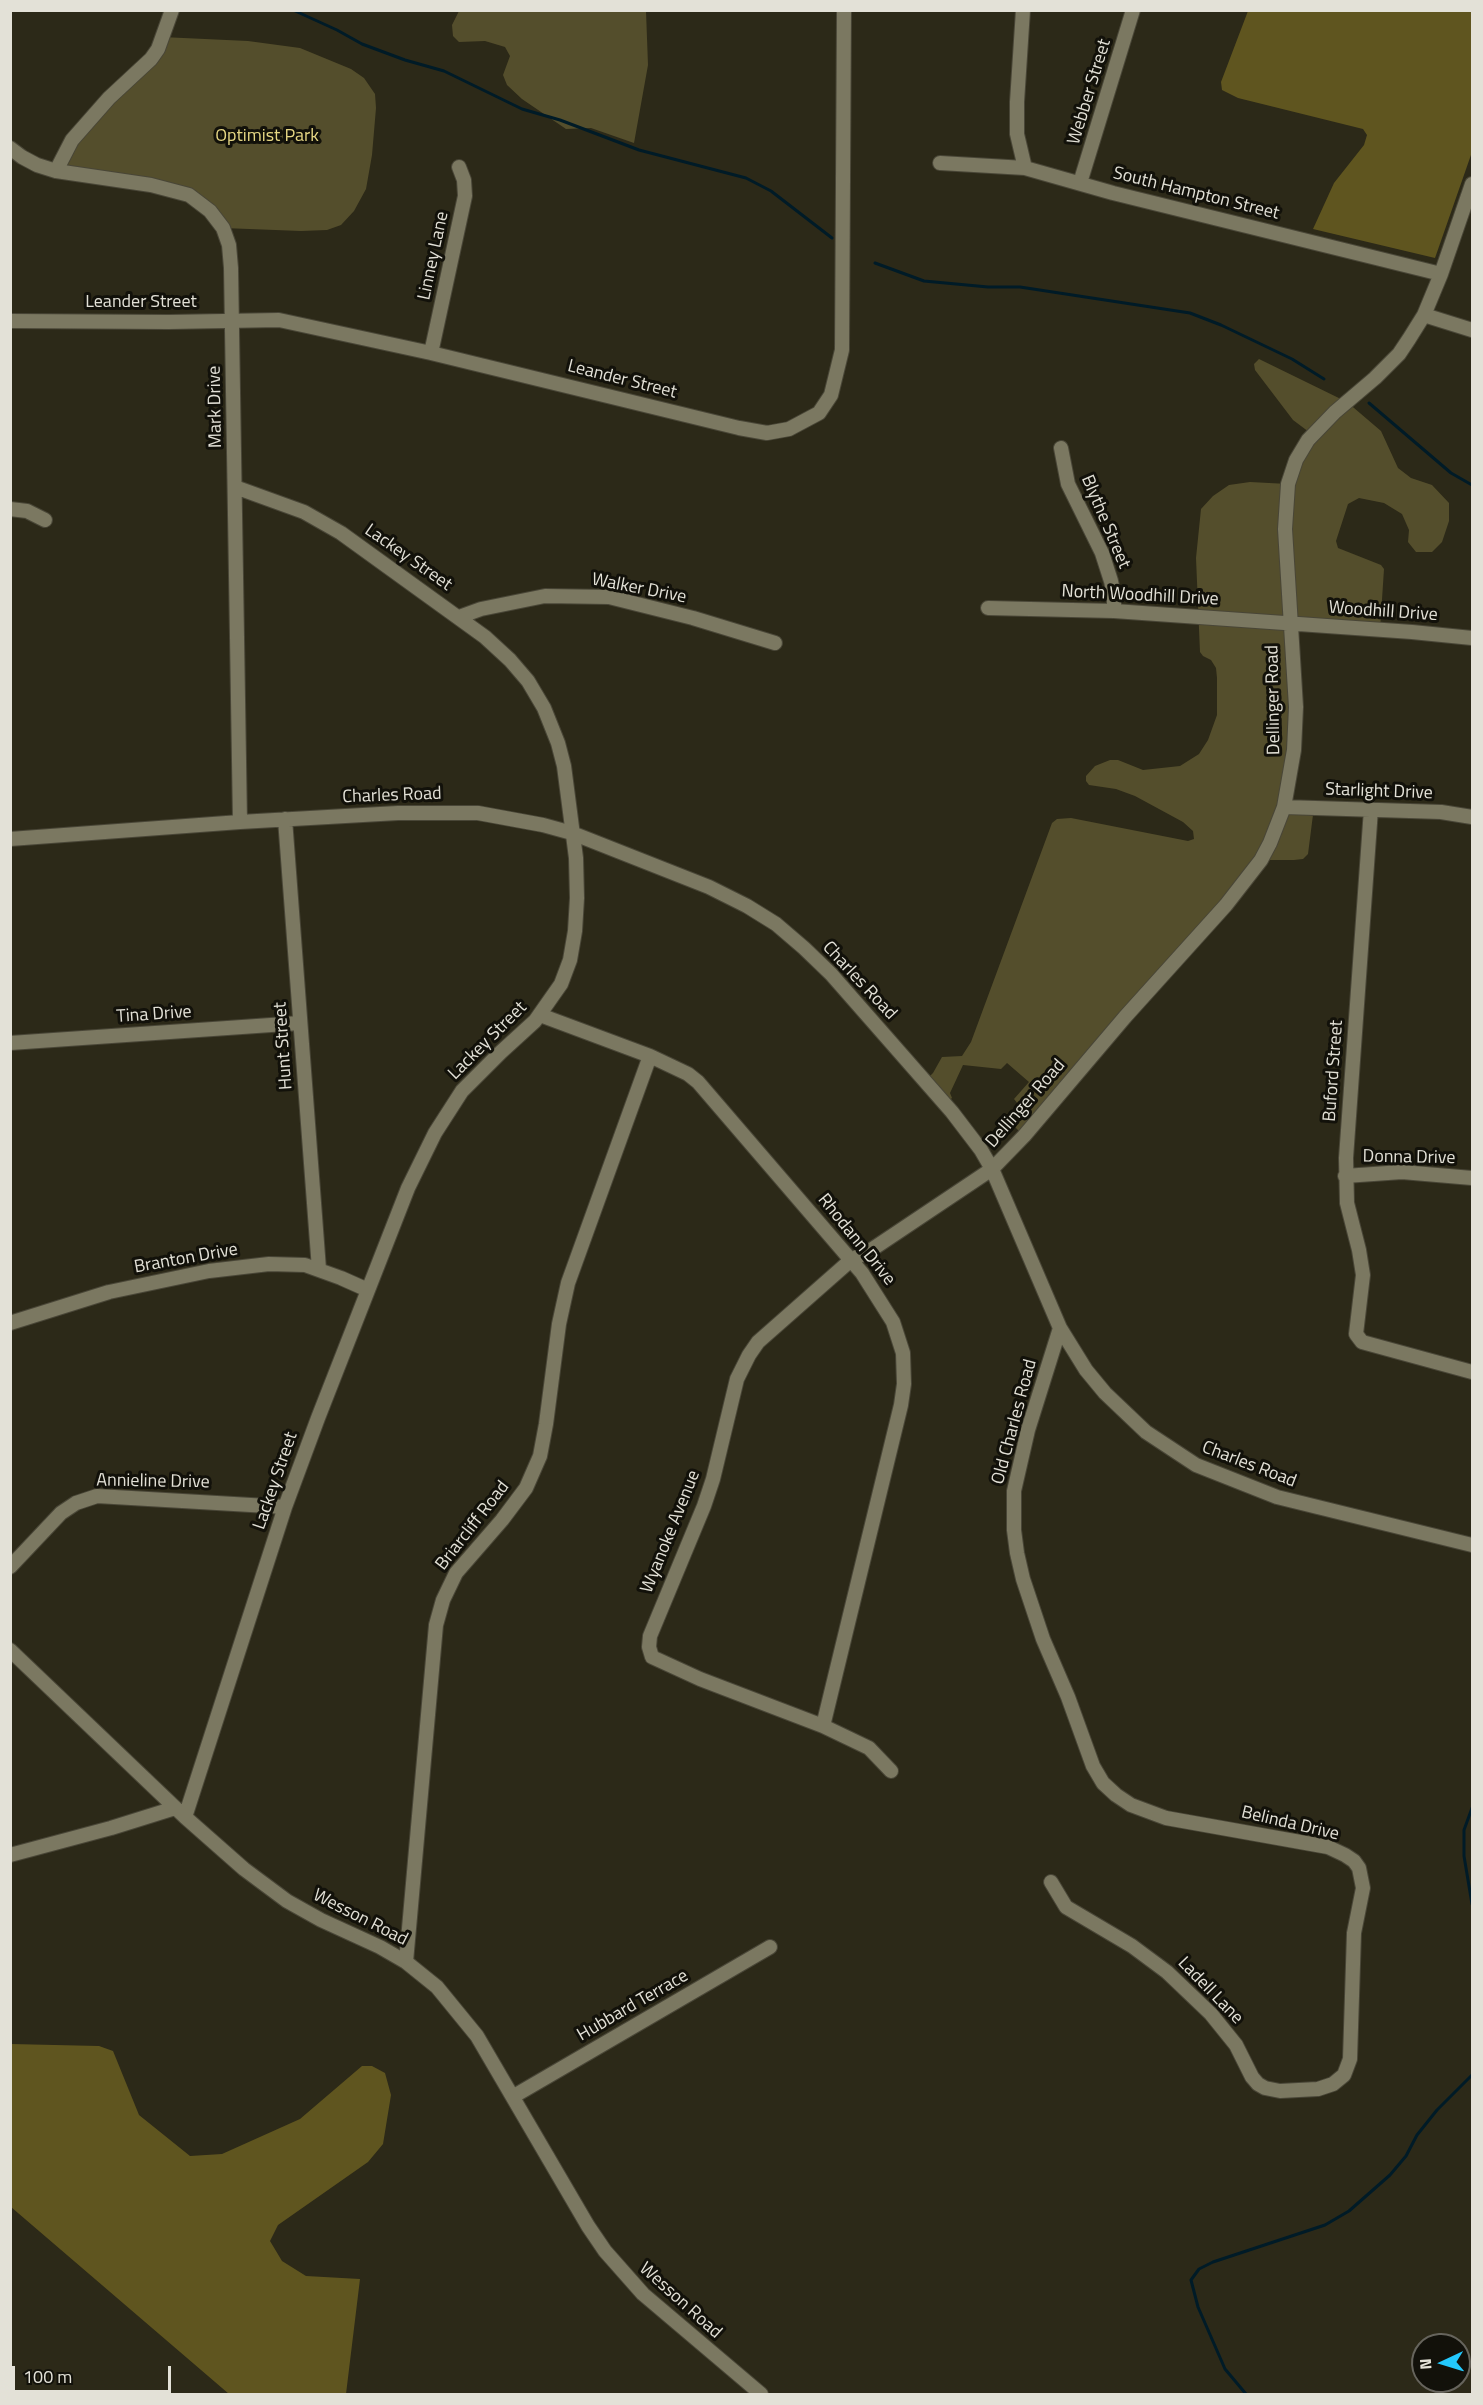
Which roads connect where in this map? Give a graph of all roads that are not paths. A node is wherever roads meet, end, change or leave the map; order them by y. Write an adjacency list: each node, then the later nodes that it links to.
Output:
1 (172, 10): 9 (street)
2 (844, 10): 17 (street, Leander Street)
3 (1023, 10): 8 (street)
4 (1133, 10): 10 (street, Webber Street)
5 (10, 148): 9 (street, Mark Drive)
6 (940, 163): 8 (street, South Hampton Street)
7 (459, 167): 17 (street, Linney Lane)
8 (1025, 168): 10 (street, South Hampton Street)
9 (56, 171): 14 (street, Mark Drive)
10 (1080, 183): 12 (street, South Hampton Street)
11 (1473, 184): 12 (street, Dellinger Road)
12 (1441, 274): 13 (street, Dellinger Road)
13 (1424, 315): 16 (street); 25 (street, Dellinger Road)
14 (232, 320): 15 (street, Leander Street); 17 (street, Leander Street); 19 (street, Mark Drive)
15 (10, 321)
16 (1473, 330)
17 (431, 353)
18 (1061, 447): 23 (street, Blythe Street)
19 (235, 487): 24 (street, Lackey Street); 32 (street, Mark Drive)
20 (10, 509): 21 (street)
21 (45, 520)
22 (988, 608): 23 (street, North Woodhill Drive)
23 (1114, 611): 25 (street, North Woodhill Drive)
24 (459, 617): 27 (street, Walker Drive); 33 (street, Lackey Street)
25 (1290, 623): 26 (street, Woodhill Drive); 28 (street, Dellinger Road)
26 (1473, 638)
27 (775, 644)
28 (1284, 807): 29 (street, Starlight Drive); 39 (street, Dellinger Road)
29 (1371, 809): 30 (street, Starlight Drive); 40 (street, Buford Street)
30 (1473, 817)
31 (285, 819): 32 (street, Charles Road); 33 (street, Charles Road); 36 (street, Hunt Street)
32 (240, 822): 34 (street, Charles Road)
33 (572, 833): 35 (street, Lackey Street); 39 (street, Charles Road)
34 (10, 839)
35 (540, 1015): 38 (street, Rhodann Drive); 44 (street, Lackey Street)
36 (300, 1023): 37 (street, Tina Drive); 43 (street, Hunt Street)
37 (10, 1043)
38 (650, 1056): 42 (street, Rhodann Drive); 59 (street, Briarcliff Road)
39 (992, 1169): 42 (street, Wyanoke Avenue); 46 (street, Charles Road)
40 (1346, 1176): 41 (street, Donna Drive); 47 (street, Buford Street)
41 (1473, 1178)
42 (851, 1260): 53 (street, Rhodann Drive); 53 (street, Wyanoke Avenue)
43 (319, 1269): 44 (street, Branton Drive); 45 (street, Branton Drive)
44 (368, 1290): 48 (street, Lackey Street)
45 (10, 1323)
46 (1060, 1328): 49 (street, Charles Road); 52 (street, Old Charles Road)
47 (1473, 1372)
48 (285, 1507): 50 (street, Annieline Drive); 55 (street, Lackey Street)
49 (1473, 1545)
50 (10, 1567)
51 (10, 1650): 55 (street, Wesson Road)
52 (1068, 1697): 60 (street, Belinda Drive)
53 (823, 1726): 54 (street, Wyanoke Avenue)
54 (891, 1771)
55 (180, 1813): 56 (street); 59 (street, Wesson Road)
56 (10, 1855)
57 (1051, 1882): 60 (street, Ladell Lane)
58 (770, 1947): 61 (street, Hubbard Terrace)
59 (406, 1962): 61 (street, Wesson Road)
60 (1344, 2075)
61 (514, 2096): 62 (street, Wesson Road)
62 (761, 2394)

